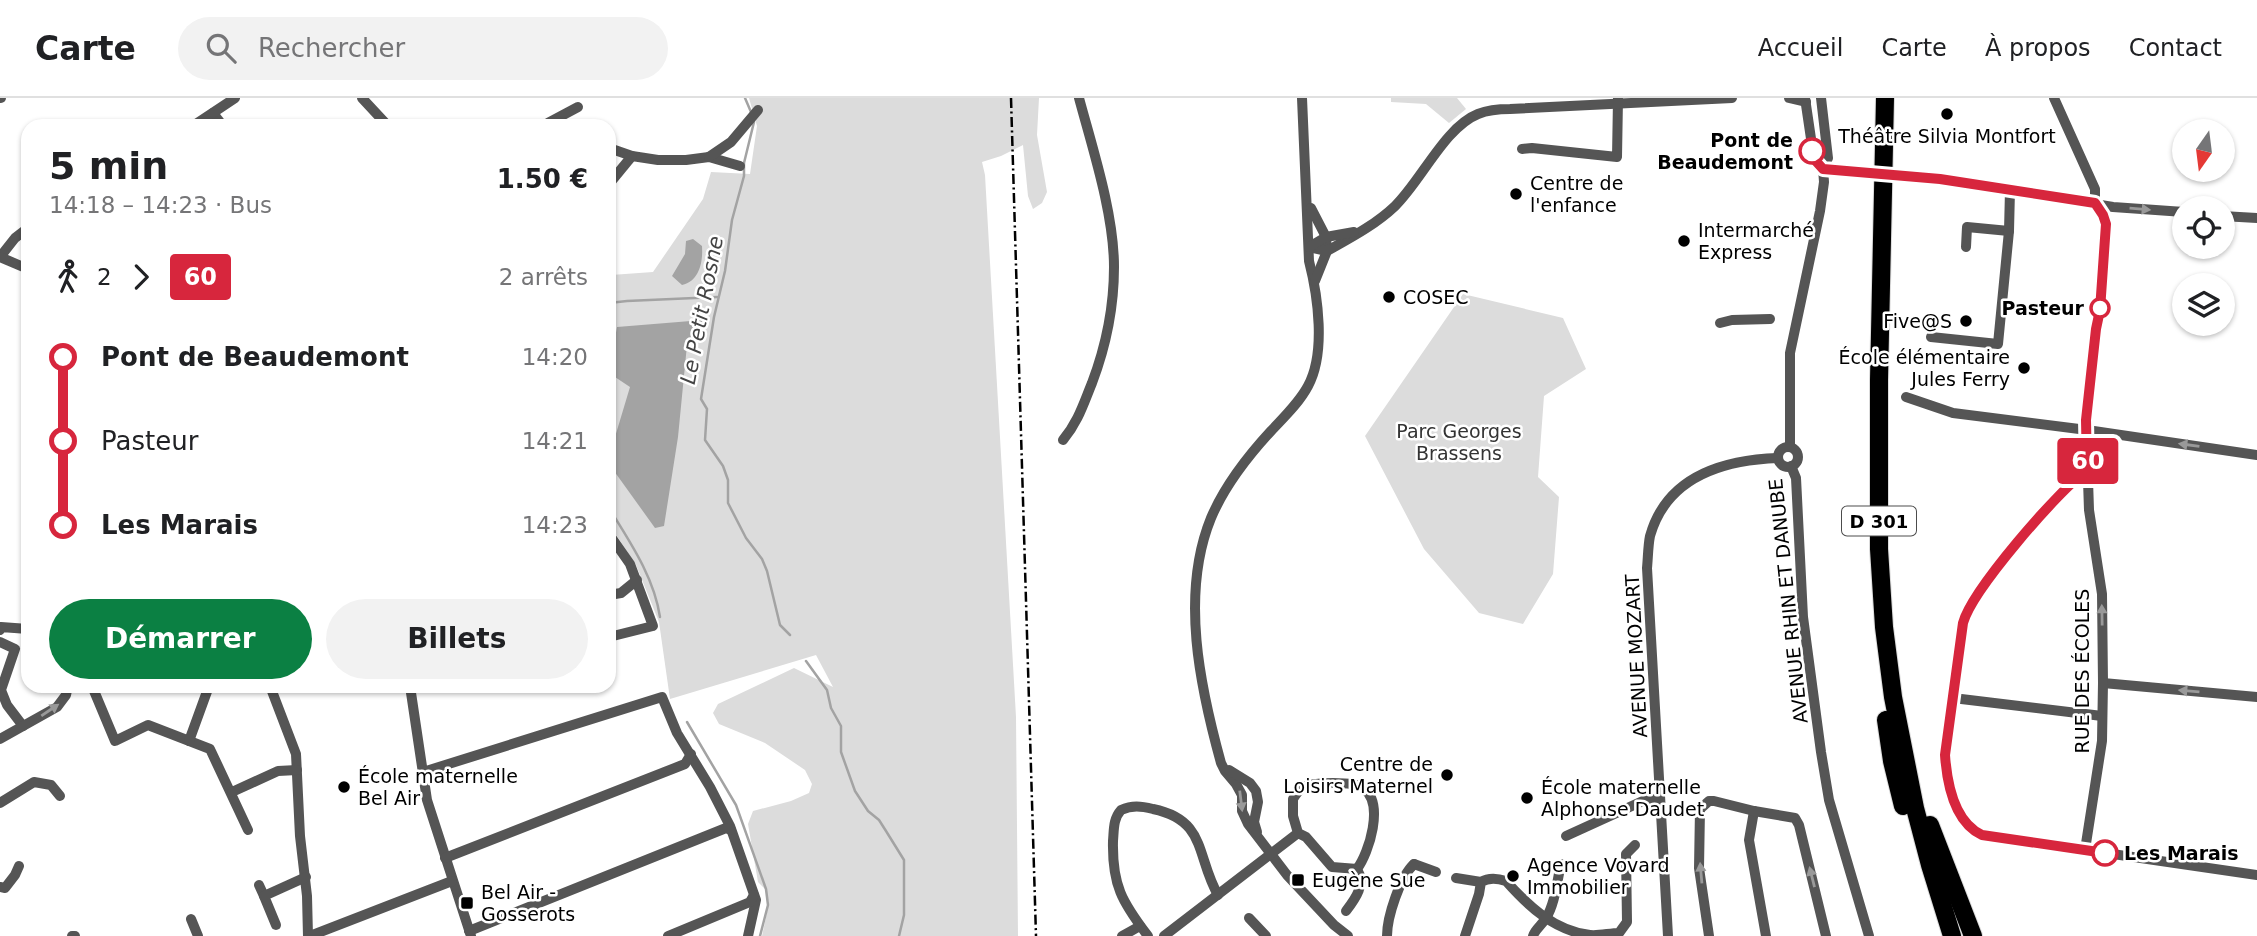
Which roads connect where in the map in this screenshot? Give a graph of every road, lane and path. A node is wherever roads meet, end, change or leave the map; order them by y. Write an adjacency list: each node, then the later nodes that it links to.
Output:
1 (235, 98): 15 (street)
2 (362, 98): 18 (street)
3 (1079, 98): 48 (street)
4 (1302, 98): 28 (street)
5 (1732, 98): 12 (street)
6 (1789, 98): 11 (street)
7 (1821, 98): 25 (street)
8 (1873, 98): 128 (highway, D 301)
9 (1885, 98): 69 (highway, D 301)
10 (2054, 98): 29 (street, RUE DES ÉCOLES)
11 (1807, 99): 25 (street)
12 (1618, 101): 20 (street); 34 (street)
13 (578, 107): 19 (street)
14 (758, 110): 23 (street)
15 (213, 113): 16 (street); 17 (street)
16 (204, 119)
17 (218, 119)
18 (382, 119)
19 (556, 119)
20 (1522, 149)
21 (616, 150): 22 (street)
22 (632, 156): 23 (street); 26 (street)
23 (709, 157): 24 (street)
24 (740, 166)
25 (1823, 169): 27 (street, bridge); 49 (street)
26 (616, 175)
27 (2010, 190): 29 (street); 33 (street)
28 (1308, 201): 36 (street); 37 (street)
29 (2095, 203): 30 (street, one-way to 30); 47 (street, RUE DES ÉCOLES)
30 (2172, 211)
31 (2235, 217): 32 (street)
32 (2257, 218)
33 (2009, 231): 38 (street); 45 (street)
34 (1360, 232): 36 (street); 39 (street)
35 (21, 233): 40 (street)
36 (1326, 237): 37 (street); 39 (street)
37 (1309, 247): 39 (street); 42 (street)
38 (1966, 247)
39 (1327, 251): 42 (street)
40 (0, 257): 41 (street)
41 (21, 266)
42 (1314, 281): 75 (street)
43 (1770, 319): 44 (street)
44 (1720, 323)
45 (1931, 337)
46 (1906, 397): 47 (street)
47 (2087, 430): 50 (street, one-way to 47); 53 (street, RUE DES ÉCOLES)
48 (1063, 440)
49 (1790, 447): 51 (street); 52 (street)
50 (2257, 455)
51 (1778, 458): 52 (street); 80 (street, AVENUE MOZART)
52 (1791, 466): 127 (street, AVENUE RHIN ET DANUBE)
53 (2087, 470): 61 (street, RUE DES ÉCOLES, one-way to 53); 68 (street)
54 (616, 544): 55 (street)
55 (637, 580): 56 (street); 59 (street)
56 (616, 594)
57 (21, 628): 58 (street)
58 (0, 631)
59 (616, 635)
60 (0, 642): 71 (street)
61 (2103, 683): 67 (street, one-way to 61); 70 (street, RUE DES ÉCOLES)
62 (66, 693): 71 (street, one-way to 62)
63 (95, 693): 73 (street)
64 (206, 693): 73 (street)
65 (273, 693): 76 (street)
66 (411, 693): 77 (street)
67 (2257, 697)
68 (1953, 698): 70 (street); 89 (street)
69 (1894, 703): 129 (highway, D 301); 130 (highway)
70 (2102, 716): 89 (street, RUE DES ÉCOLES)
71 (23, 726): 72 (street)
72 (0, 739)
73 (189, 741): 78 (street)
74 (691, 754): 77 (street); 84 (street); 91 (street)
75 (1221, 763): 87 (street, one-way to 87); 87 (street)
76 (297, 770): 78 (street); 97 (street)
77 (423, 772): 91 (street)
78 (232, 792): 83 (street)
79 (60, 796): 81 (street)
80 (1660, 799): 86 (street); 123 (street, AVENUE MOZART)
81 (0, 803)
82 (1754, 811): 124 (street, one-way to 82); 125 (street); 126 (street, one-way to 82)
83 (248, 830)
84 (731, 830): 102 (street); 110 (street)
85 (1298, 833): 90 (street); 94 (street); 94 (street)
86 (1566, 836)
87 (1260, 840): 90 (street)
88 (1635, 845): 107 (street)
89 (2085, 850): 96 (street)
90 (1271, 855): 103 (street); 119 (street)
91 (445, 858): 99 (street)
92 (1561, 864): 107 (street)
93 (19, 866): 101 (street)
94 (1357, 869): 104 (street)
95 (1436, 872): 120 (street)
96 (2257, 875)
97 (306, 877): 108 (street); 112 (street)
98 (1456, 878): 100 (street)
99 (452, 881): 110 (street); 112 (street)
100 (1481, 882): 107 (street); 121 (street)
101 (0, 887)
102 (754, 895): 113 (street); 114 (street)
103 (1218, 895): 109 (street); 117 (street)
104 (1346, 911)
105 (1249, 918): 118 (street)
106 (191, 919): 111 (street)
107 (1546, 919): 122 (street)
108 (276, 925)
109 (1140, 926): 115 (street); 116 (street)
110 (470, 934)
111 (198, 936)
112 (309, 936)
113 (667, 936)
114 (748, 936)
115 (1122, 936)
116 (1148, 936)
117 (1164, 936)
118 (1266, 936)
119 (1348, 936)
120 (1387, 936)
121 (1465, 936)
122 (1533, 936)
123 (1668, 936)
124 (1709, 936)
125 (1766, 936)
126 (1826, 936)
127 (1869, 936)
128 (1940, 936)
129 (1952, 936)
130 (1973, 936)

